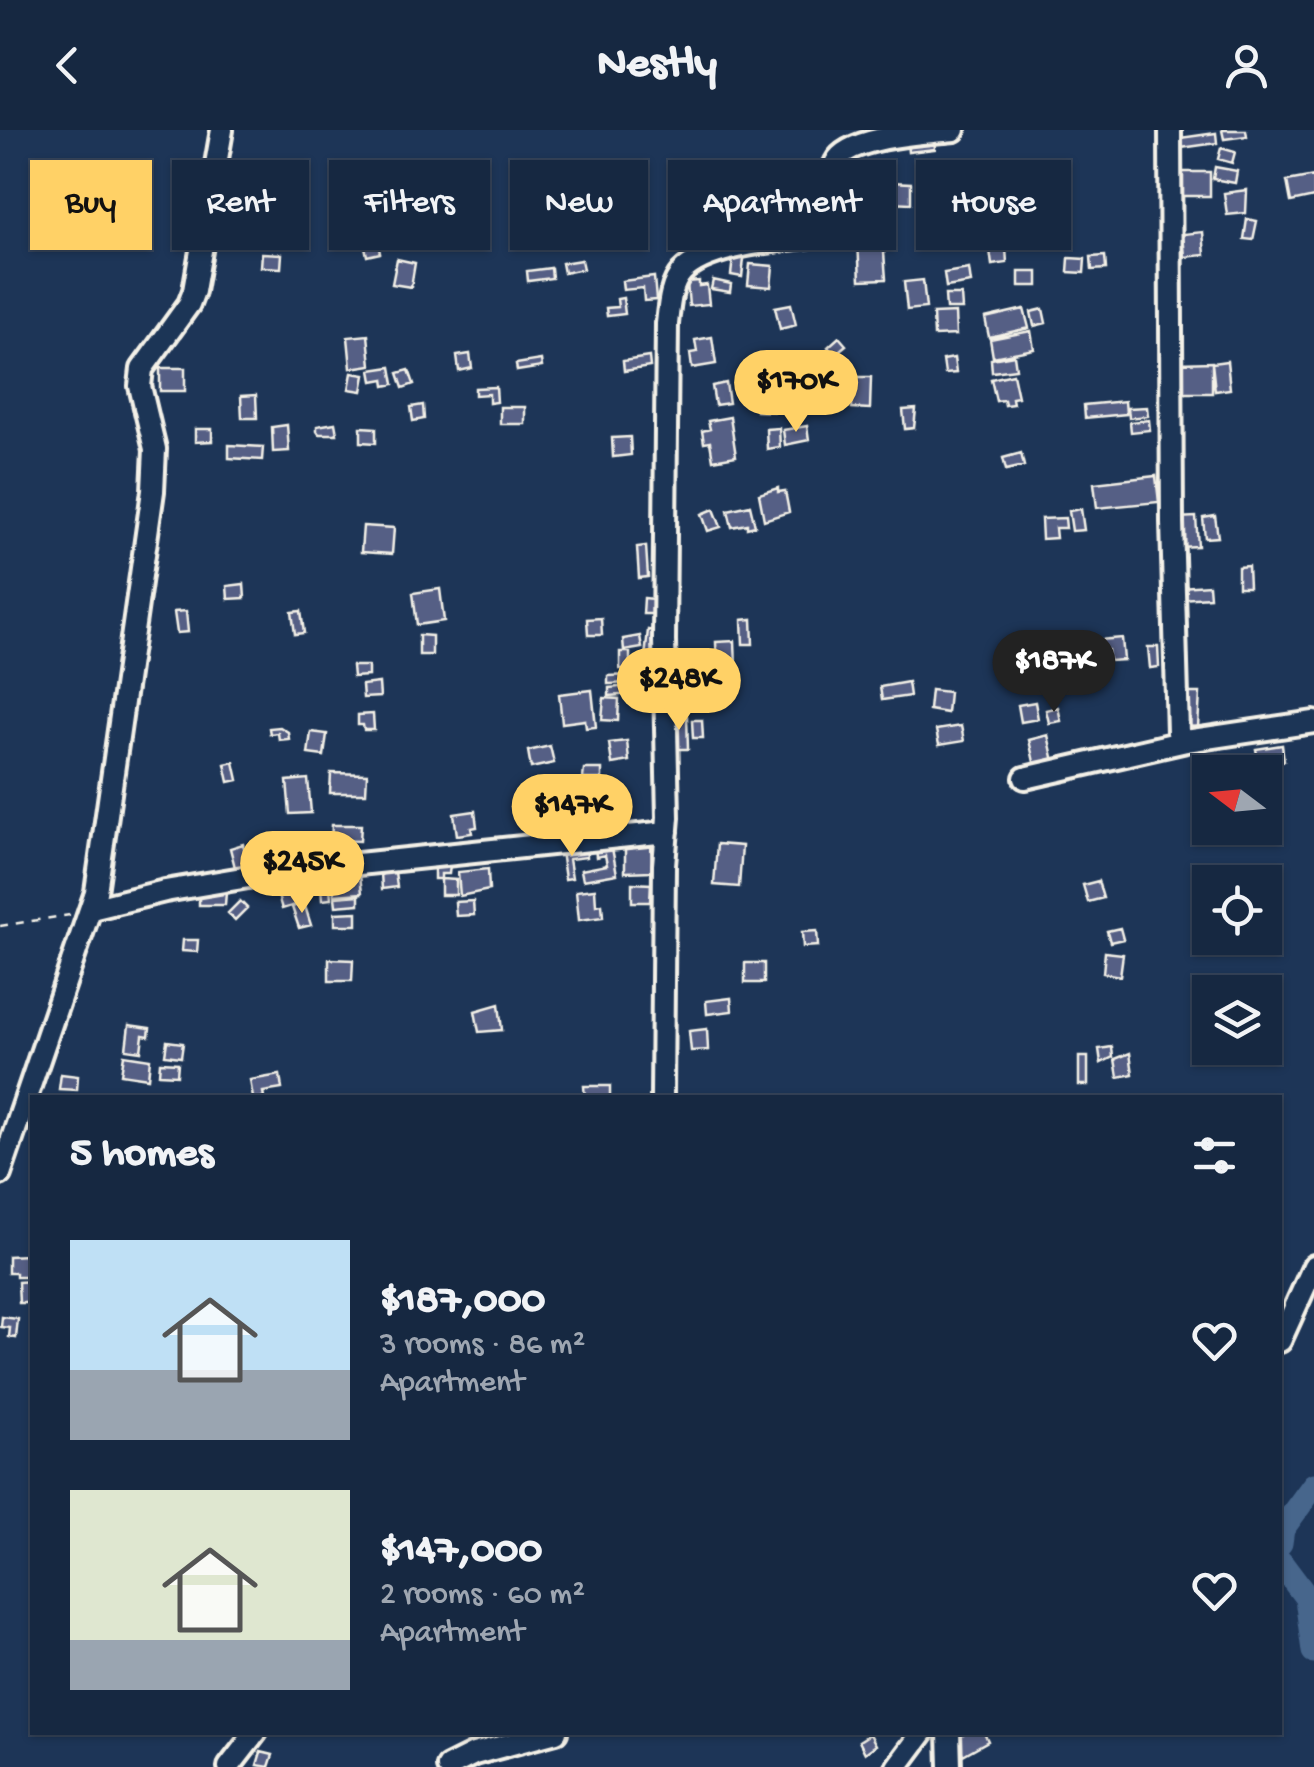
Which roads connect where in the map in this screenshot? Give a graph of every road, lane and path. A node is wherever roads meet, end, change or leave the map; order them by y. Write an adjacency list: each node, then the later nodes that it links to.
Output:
1 (222, 130): 8 (street)
2 (954, 130): 7 (street)
3 (1170, 130): 5 (street)
4 (1314, 722): 5 (street)
5 (1186, 741): 6 (street)
6 (1025, 778)
7 (667, 832): 8 (street); 10 (street)
8 (91, 909): 9 (path); 11 (street)
9 (0, 926)
10 (662, 1095)
11 (0, 1174)
12 (1314, 1266): 13 (street)
13 (1282, 1337)
14 (254, 1735): 19 (street)
15 (533, 1735): 18 (street)
16 (922, 1735): 21 (street)
17 (949, 1735): 22 (street)
18 (486, 1741): 20 (street)
19 (229, 1767)
20 (448, 1767)
21 (897, 1767)
22 (950, 1767)

